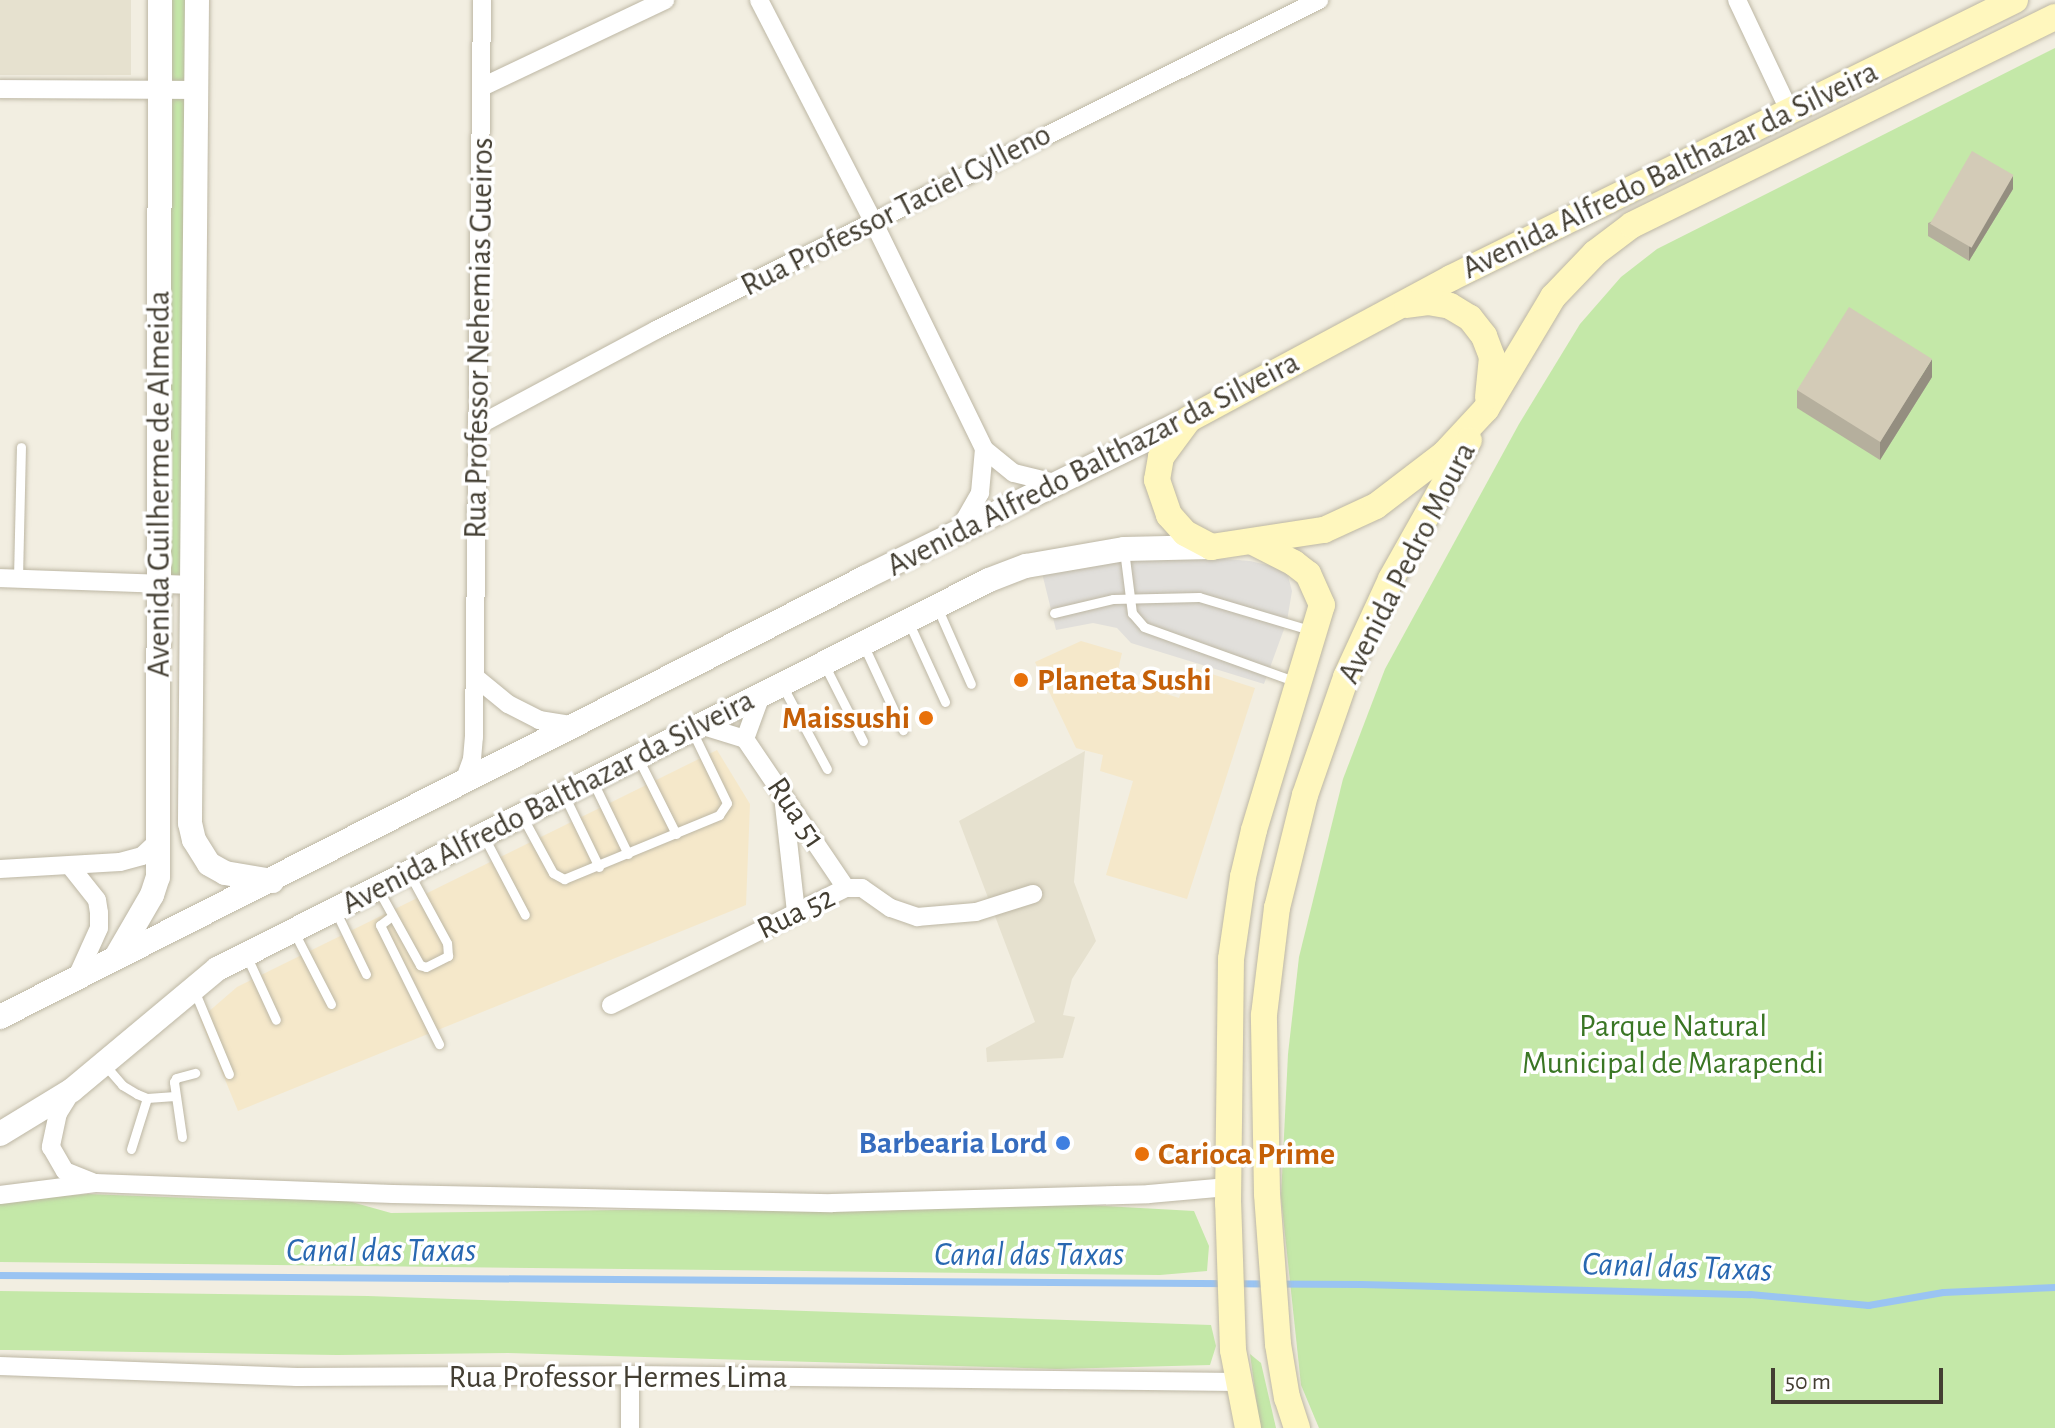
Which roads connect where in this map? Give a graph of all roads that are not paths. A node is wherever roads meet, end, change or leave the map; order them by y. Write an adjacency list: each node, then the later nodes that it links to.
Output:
1 (160, 0): 12 (street, Avenida Guilherme de Almeida)
2 (197, 0): 13 (street, Avenida Guilherme de Almeida)
3 (482, 0): 10 (street, Rua Professor Nehemias Gueiros)
4 (665, 0): 10 (street)
5 (759, 0): 15 (street)
6 (1319, 0): 15 (street, Rua Professor Taciel Cylleno)
7 (1737, 0): 14 (street)
8 (2015, 0): 14 (main road, Avenida Alfredo Balthazar da Silveira)
9 (2055, 17): 17 (main road, Avenida Alfredo Balthazar da Silveira)
10 (482, 87): 19 (street, Rua Professor Nehemias Gueiros)
11 (0, 89): 12 (street)
12 (160, 89): 13 (street); 28 (street, Avenida Guilherme de Almeida)
13 (196, 90): 29 (street, Avenida Guilherme de Almeida)
14 (1789, 110): 16 (main road, Avenida Alfredo Balthazar da Silveira)
15 (873, 221): 19 (street, Rua Professor Taciel Cylleno); 21 (street)
16 (1406, 305): 17 (main road); 18 (main road, Avenida Alfredo Balthazar da Silveira)
17 (1486, 409): 24 (main road, Avenida Alfredo Balthazar da Silveira); 98 (main road, Avenida Pedro Moura)
18 (1189, 419): 22 (street, Avenida Alfredo Balthazar da Silveira); 25 (main road)
19 (477, 426): 37 (street, Rua Professor Nehemias Gueiros)
20 (21, 447): 27 (lane)
21 (984, 449): 22 (street); 23 (street)
22 (1055, 483): 23 (street, Avenida Alfredo Balthazar da Silveira)
23 (959, 530): 42 (street, Avenida Alfredo Balthazar da Silveira)
24 (1255, 543): 25 (main road, Avenida Alfredo Balthazar da Silveira); 34 (main road, Avenida Pedro Moura)
25 (1211, 547): 26 (street, Avenida Alfredo Balthazar da Silveira)
26 (1124, 549): 30 (lane); 31 (street, Avenida Alfredo Balthazar da Silveira)
27 (9, 578): 28 (street)
28 (159, 584): 29 (street); 56 (street, Avenida Guilherme de Almeida)
29 (191, 585): 62 (street, Avenida Guilherme de Almeida)
30 (1129, 598): 32 (lane); 34 (lane); 38 (lane)
31 (937, 607): 33 (street, Avenida Alfredo Balthazar da Silveira); 39 (lane)
32 (1054, 613)
33 (908, 621): 35 (street, Avenida Alfredo Balthazar da Silveira); 41 (lane)
34 (1317, 632): 38 (main road, Avenida Pedro Moura)
35 (863, 644): 36 (street, Avenida Alfredo Balthazar da Silveira); 44 (lane)
36 (824, 663): 40 (street, Avenida Alfredo Balthazar da Silveira); 46 (lane)
37 (475, 677): 42 (street); 50 (street, Rua Professor Nehemias Gueiros)
38 (1297, 682): 92 (main road, Avenida Pedro Moura)
39 (971, 684)
40 (771, 690): 43 (street, Avenida Alfredo Balthazar da Silveira); 45 (street); 48 (lane)
41 (945, 702)
42 (577, 726): 50 (street, Avenida Alfredo Balthazar da Silveira)
43 (698, 728): 45 (street); 47 (street, Avenida Alfredo Balthazar da Silveira); 54 (lane)
44 (903, 730)
45 (745, 739): 51 (street, Rua 51)
46 (863, 741)
47 (638, 758): 49 (street, Avenida Alfredo Balthazar da Silveira); 54 (lane)
48 (827, 769)
49 (593, 781): 52 (street, Avenida Alfredo Balthazar da Silveira); 57 (lane)
50 (463, 784): 62 (street, Avenida Alfredo Balthazar da Silveira)
51 (783, 793): 64 (street, Rua 51); 67 (street)
52 (564, 795): 53 (street, Avenida Alfredo Balthazar da Silveira); 59 (lane)
53 (522, 816): 55 (street, Avenida Alfredo Balthazar da Silveira); 59 (lane)
54 (676, 834): 57 (lane)
55 (483, 835): 61 (street, Avenida Alfredo Balthazar da Silveira); 68 (lane)
56 (159, 840): 58 (street); 72 (street, Avenida Guilherme de Almeida)
57 (628, 854): 59 (lane)
58 (70, 866): 60 (street); 74 (street)
59 (599, 867)
60 (0, 869)
61 (409, 872): 63 (street, Avenida Alfredo Balthazar da Silveira); 69 (lane)
62 (272, 881): 72 (street, Avenida Alfredo Balthazar da Silveira)
63 (378, 888): 66 (street, Avenida Alfredo Balthazar da Silveira); 69 (lane)
64 (846, 888): 65 (street, Rua 52); 67 (street, Rua 52)
65 (1033, 894)
66 (335, 909): 70 (street, Avenida Alfredo Balthazar da Silveira); 73 (lane)
67 (796, 912): 77 (street, Rua 52)
68 (525, 915)
69 (392, 916): 80 (lane)
70 (292, 929): 71 (street, Avenida Alfredo Balthazar da Silveira); 76 (lane)
71 (246, 954): 75 (street, Avenida Alfredo Balthazar da Silveira); 79 (lane)
72 (116, 957): 74 (street, Avenida Alfredo Balthazar da Silveira)
73 (366, 974)
74 (76, 979): 78 (street, Avenida Alfredo Balthazar da Silveira)
75 (193, 987): 81 (street, Avenida Alfredo Balthazar da Silveira); 83 (lane)
76 (331, 1004)
77 (611, 1005)
78 (0, 1017)
79 (276, 1020)
80 (439, 1044)
81 (103, 1063): 84 (street, Avenida Alfredo Balthazar da Silveira); 86 (lane)
82 (195, 1073): 85 (lane)
83 (229, 1074)
84 (72, 1090): 87 (street, Avenida Alfredo Balthazar da Silveira); 90 (street)
85 (175, 1096): 86 (lane); 88 (lane)
86 (147, 1098): 89 (lane)
87 (0, 1134)
88 (182, 1137)
89 (131, 1149)
90 (95, 1183): 91 (street); 92 (street)
91 (0, 1195)
92 (1228, 1195): 95 (main road, Avenida Pedro Moura)
93 (0, 1366): 94 (street, Rua Professor Hermes Lima)
94 (630, 1375): 95 (street, Rua Professor Hermes Lima); 96 (street)
95 (1237, 1382): 97 (main road, Avenida Pedro Moura)
96 (630, 1428)
97 (1248, 1428)
98 (1297, 1428)

